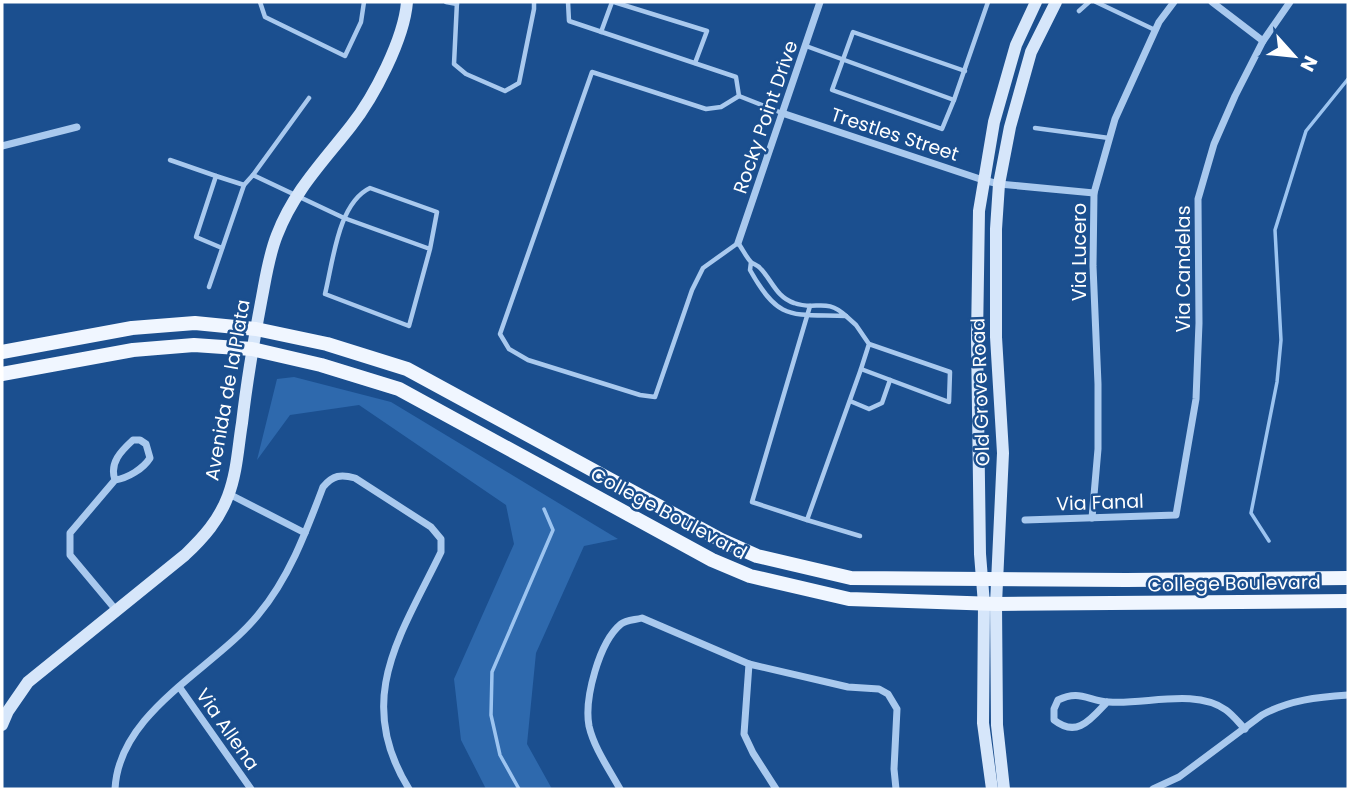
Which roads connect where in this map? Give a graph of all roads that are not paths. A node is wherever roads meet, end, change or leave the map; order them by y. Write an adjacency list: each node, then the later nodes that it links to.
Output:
1 (260, 2): 2 (lane)
2 (364, 2)
3 (407, 2): 41 (street, Avenida de la Plata)
4 (446, 2): 17 (lane)
5 (534, 2): 17 (lane)
6 (568, 2): 20 (lane)
7 (613, 2): 20 (lane); 24 (lane)
8 (820, 2): 22 (street, Rocky Point Drive)
9 (988, 2): 25 (lane)
10 (1036, 2): 37 (street, Old Grove Road)
11 (1056, 2): 38 (street, Old Grove Road)
12 (1089, 2): 18 (lane)
13 (1096, 2): 19 (lane)
14 (1174, 2): 19 (street, Via Lucero)
15 (1212, 2): 21 (street)
16 (1290, 2): 21 (street, Via Candelas)
17 (457, 3)
18 (1079, 11)
19 (1155, 30): 32 (street, Via Lucero)
20 (601, 32): 24 (lane)
21 (1263, 41): 61 (street, Via Candelas)
22 (806, 46): 23 (lane); 29 (street, Rocky Point Drive)
23 (842, 59): 25 (lane); 28 (lane); 28 (lane)
24 (695, 64): 26 (lane)
25 (965, 71): 28 (lane)
26 (739, 96): 29 (lane); 43 (lane)
27 (309, 98): 35 (lane)
28 (954, 100)
29 (782, 113): 37 (street, Trestles Street); 43 (street, Rocky Point Drive)
30 (77, 127): 33 (street)
31 (1035, 128): 32 (lane)
32 (1110, 138): 40 (street, Via Lucero)
33 (2, 146)
34 (170, 160): 36 (lane)
35 (253, 175): 39 (lane); 41 (lane)
36 (216, 176): 39 (lane); 44 (lane)
37 (983, 180): 38 (street, Trestles Street); 68 (street, Old Grove Road)
38 (999, 184): 40 (street, Trestles Street); 68 (street, Old Grove Road)
39 (244, 185): 44 (lane)
40 (1094, 193): 62 (street, Via Lucero)
41 (296, 195): 42 (lane); 51 (street, Avenida de la Plata)
42 (344, 218): 45 (lane); 45 (lane); 45 (lane)
43 (738, 243): 46 (lane)
44 (222, 248): 47 (lane)
45 (430, 249)
46 (751, 262): 48 (lane); 49 (lane)
47 (209, 288)
48 (810, 305): 49 (lane); 50 (lane)
49 (808, 316): 50 (lane); 63 (lane)
50 (846, 316): 52 (lane)
51 (256, 329): 53 (street, Avenida de la Plata); 54 (main road, College Boulevard); 68 (main road, College Boulevard)
52 (869, 344): 55 (lane); 57 (lane)
53 (252, 349): 56 (main road, College Boulevard); 60 (street, Avenida de la Plata); 70 (main road, College Boulevard)
54 (2, 352)
55 (861, 369): 57 (lane); 58 (lane)
56 (2, 374)
57 (890, 380): 58 (lane)
58 (850, 401): 63 (lane)
59 (115, 480): 59 (street); 71 (street)
60 (229, 494): 65 (street); 71 (street, Avenida de la Plata)
61 (1176, 516): 62 (street, Via Fanal)
62 (1092, 518): 64 (street, Via Fanal)
63 (807, 520): 66 (lane)
64 (1025, 520)
65 (305, 533): 73 (street); 81 (street)
66 (860, 536)
67 (1348, 578): 68 (main road, College Boulevard)
68 (990, 579): 70 (street, Old Grove Road)
69 (1348, 601): 70 (main road, College Boulevard)
70 (990, 604): 85 (street, Old Grove Road); 86 (street, Old Grove Road)
71 (116, 610): 76 (street, Avenida de la Plata)
72 (749, 664): 82 (street); 83 (street); 84 (street)
73 (180, 688): 79 (street); 80 (street, Via Allena)
74 (1348, 695): 78 (street)
75 (1107, 702): 75 (street); 78 (street)
76 (5, 708): 77 (street, Avenida de la Plata)
77 (2, 725)
78 (1245, 729): 87 (street)
79 (115, 789)
80 (251, 789)
81 (409, 789)
82 (620, 789)
83 (776, 789)
84 (896, 789)
85 (992, 789)
86 (1004, 789)
87 (1153, 789)

